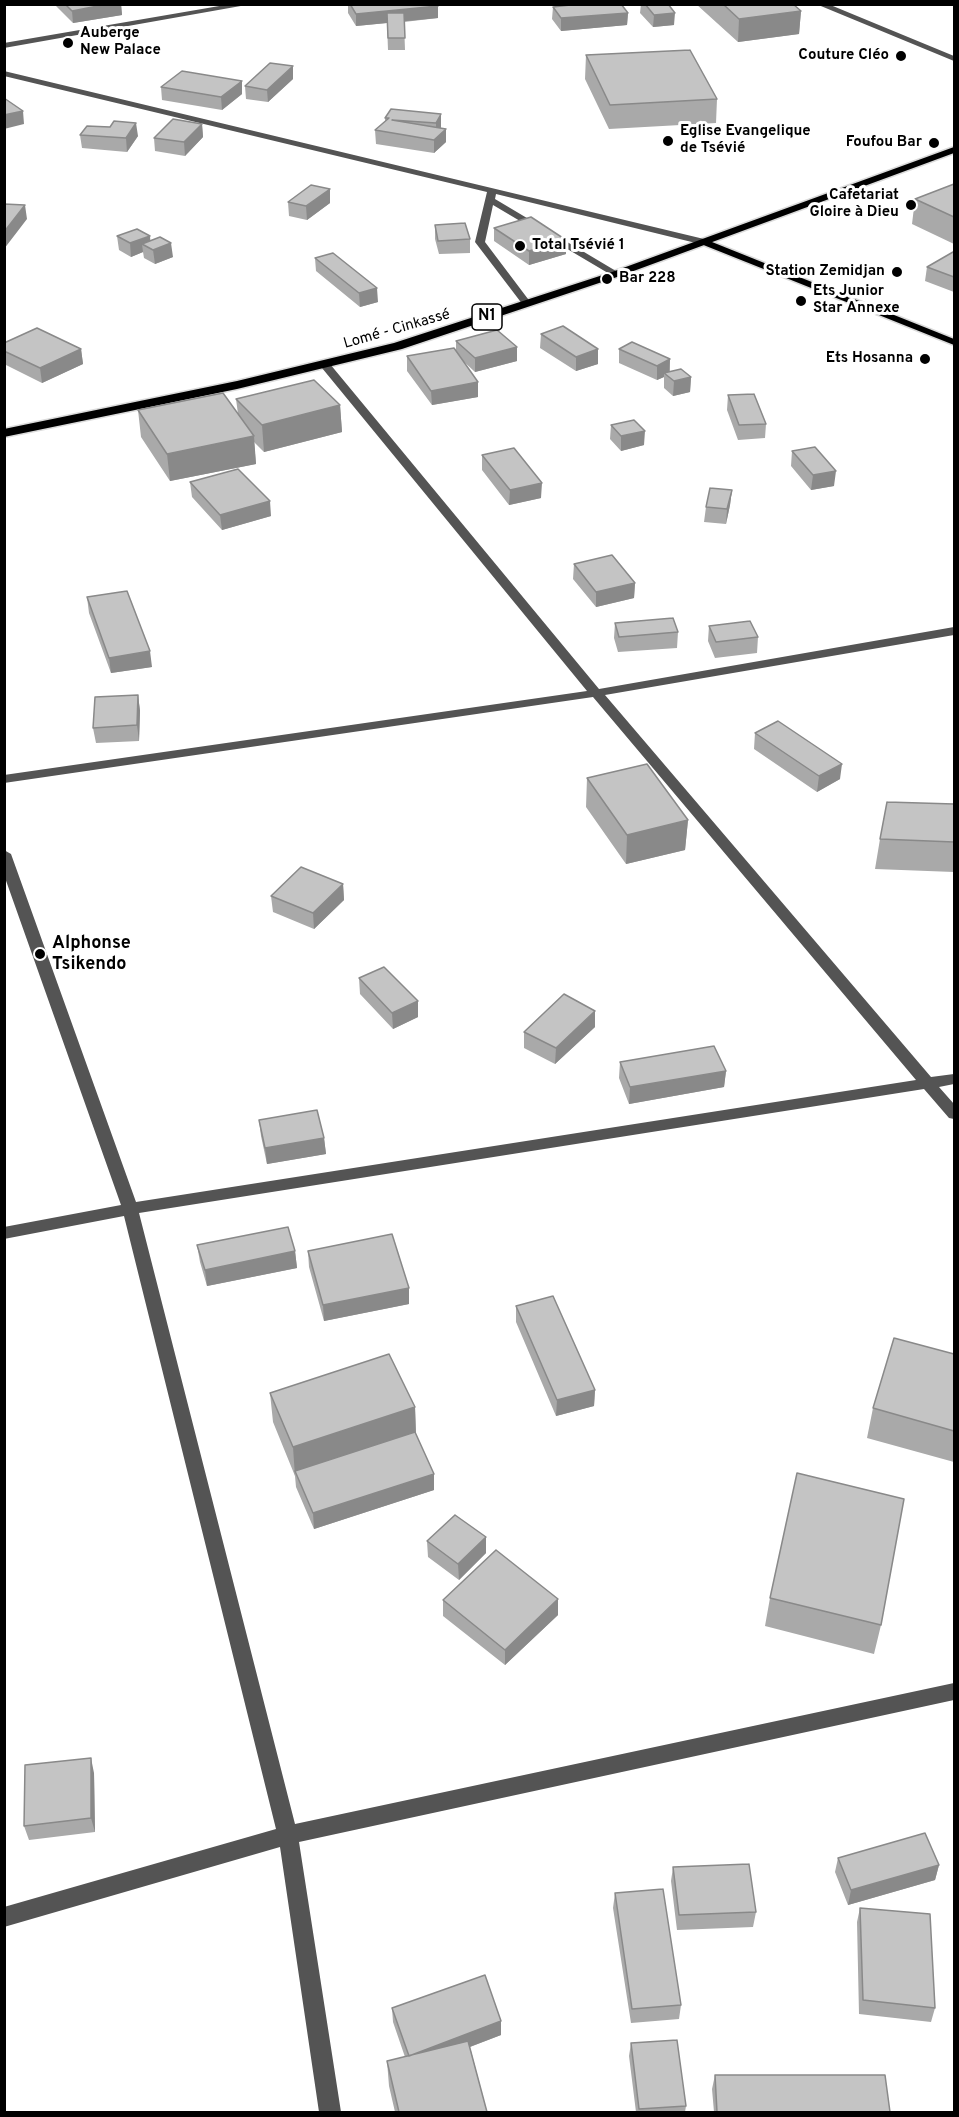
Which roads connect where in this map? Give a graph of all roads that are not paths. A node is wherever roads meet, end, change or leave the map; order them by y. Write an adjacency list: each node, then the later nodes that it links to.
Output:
1 (248, 4): 3 (street)
2 (820, 4): 4 (street)
3 (4, 46)
4 (954, 59)
5 (4, 73): 7 (street)
6 (954, 150): 8 (highway, Lomé - Cinkassé / N1)
7 (491, 195): 8 (street); 9 (street); 10 (street)
8 (704, 242): 9 (highway, Lomé - Cinkassé / N1); 11 (main road)
9 (616, 274): 10 (highway, Lomé - Cinkassé / N1)
10 (526, 303): 12 (highway, Lomé - Cinkassé / N1)
11 (954, 342)
12 (326, 366): 13 (highway, Lomé - Cinkassé / N1); 15 (street)
13 (4, 433)
14 (954, 631): 15 (street)
15 (596, 693): 16 (street); 19 (street)
16 (4, 779)
17 (4, 854): 21 (street)
18 (954, 1079): 19 (street)
19 (928, 1083): 20 (street); 21 (street)
20 (954, 1114)
21 (130, 1209): 22 (street); 24 (street)
22 (4, 1233)
23 (954, 1691): 24 (street)
24 (288, 1835): 25 (street); 26 (street)
25 (4, 1917)
26 (330, 2112)

